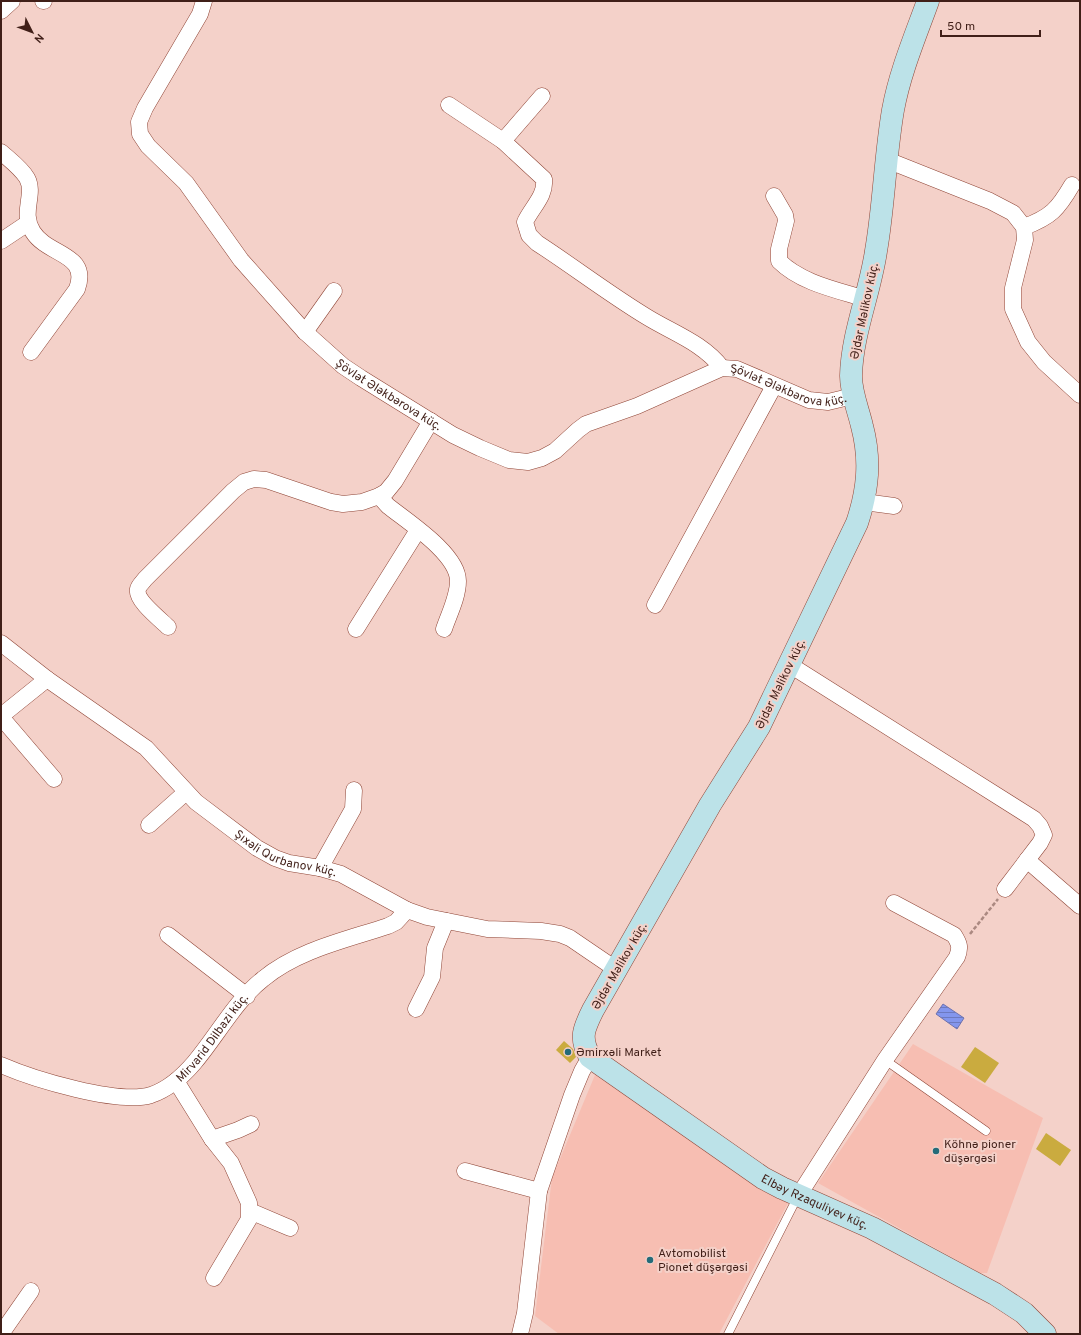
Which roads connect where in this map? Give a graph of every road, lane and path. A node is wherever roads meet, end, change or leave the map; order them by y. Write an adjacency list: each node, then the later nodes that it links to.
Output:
1 (12, 1): 4 (street)
2 (204, 1): 17 (street, Şövlət Ələkbərova küç.)
3 (928, 1): 9 (street, Əjdər Məlikov küç.)
4 (1, 11)
5 (542, 96): 7 (street)
6 (449, 105): 7 (street)
7 (503, 141): 19 (street)
8 (1, 152): 12 (street)
9 (888, 160): 13 (street); 16 (street, Əjdər Məlikov küç.)
10 (1072, 185): 13 (street)
11 (774, 196): 16 (street)
12 (28, 223): 14 (street); 18 (street)
13 (1024, 227): 21 (street)
14 (1, 241)
15 (334, 291): 17 (street)
16 (866, 299): 22 (street, Əjdər Məlikov küç.)
17 (305, 332): 23 (street, Şövlət Ələkbərova küç.)
18 (31, 352)
19 (722, 368): 20 (street, Şövlət Ələkbərova küç.); 23 (street, Şövlət Ələkbərova küç.)
20 (774, 386): 22 (street, Şövlət Ələkbərova küç.); 28 (street)
21 (1080, 395)
22 (854, 396): 25 (street, Əjdər Məlikov küç.)
23 (430, 422): 24 (street)
24 (379, 496): 27 (street); 29 (street)
25 (864, 502): 26 (street); 33 (street, Əjdər Məlikov küç.)
26 (894, 506)
27 (418, 530): 30 (street); 31 (street)
28 (655, 605)
29 (168, 627)
30 (444, 628)
31 (356, 629)
32 (1, 643): 34 (street, Şıxəli Qurbanov küç.)
33 (790, 665): 40 (street); 49 (street, Əjdər Məlikov küç.)
34 (47, 679): 35 (street); 38 (street, Şıxəli Qurbanov küç.)
35 (1, 716): 36 (street)
36 (54, 779)
37 (354, 790): 41 (street)
38 (185, 793): 39 (street); 41 (street, Şıxəli Qurbanov küç.)
39 (149, 825)
40 (1027, 860): 42 (street); 44 (street)
41 (320, 868): 45 (street, Şıxəli Qurbanov küç.)
42 (1005, 889): 48 (path)
43 (894, 903): 48 (street)
44 (1080, 906)
45 (407, 910): 46 (street, Şıxəli Qurbanov küç.); 50 (street, Mirvarid Dilbazi küç.)
46 (446, 921): 49 (street, Şıxəli Qurbanov küç.); 51 (street)
47 (168, 935): 50 (street)
48 (959, 942): 53 (street)
49 (617, 970): 52 (street, Əjdər Məlikov küç.)
50 (247, 996): 55 (street, Mirvarid Dilbazi küç.)
51 (416, 1009)
52 (590, 1057): 60 (street); 61 (street, Elbəy Rzaquliyev küç.)
53 (885, 1060): 57 (lane); 61 (street)
54 (1, 1065): 55 (street, Mirvarid Dilbazi küç.)
55 (176, 1081): 58 (street)
56 (251, 1124): 58 (street)
57 (986, 1131)
58 (212, 1139): 62 (street)
59 (465, 1171): 60 (street)
60 (539, 1191): 67 (street)
61 (799, 1195): 68 (lane); 69 (street, Elbəy Rzaquliyev küç.)
62 (250, 1212): 63 (street); 64 (street)
63 (290, 1228)
64 (214, 1278)
65 (31, 1291): 66 (street)
66 (2, 1334)
67 (520, 1334)
68 (728, 1334)
69 (1045, 1334)

